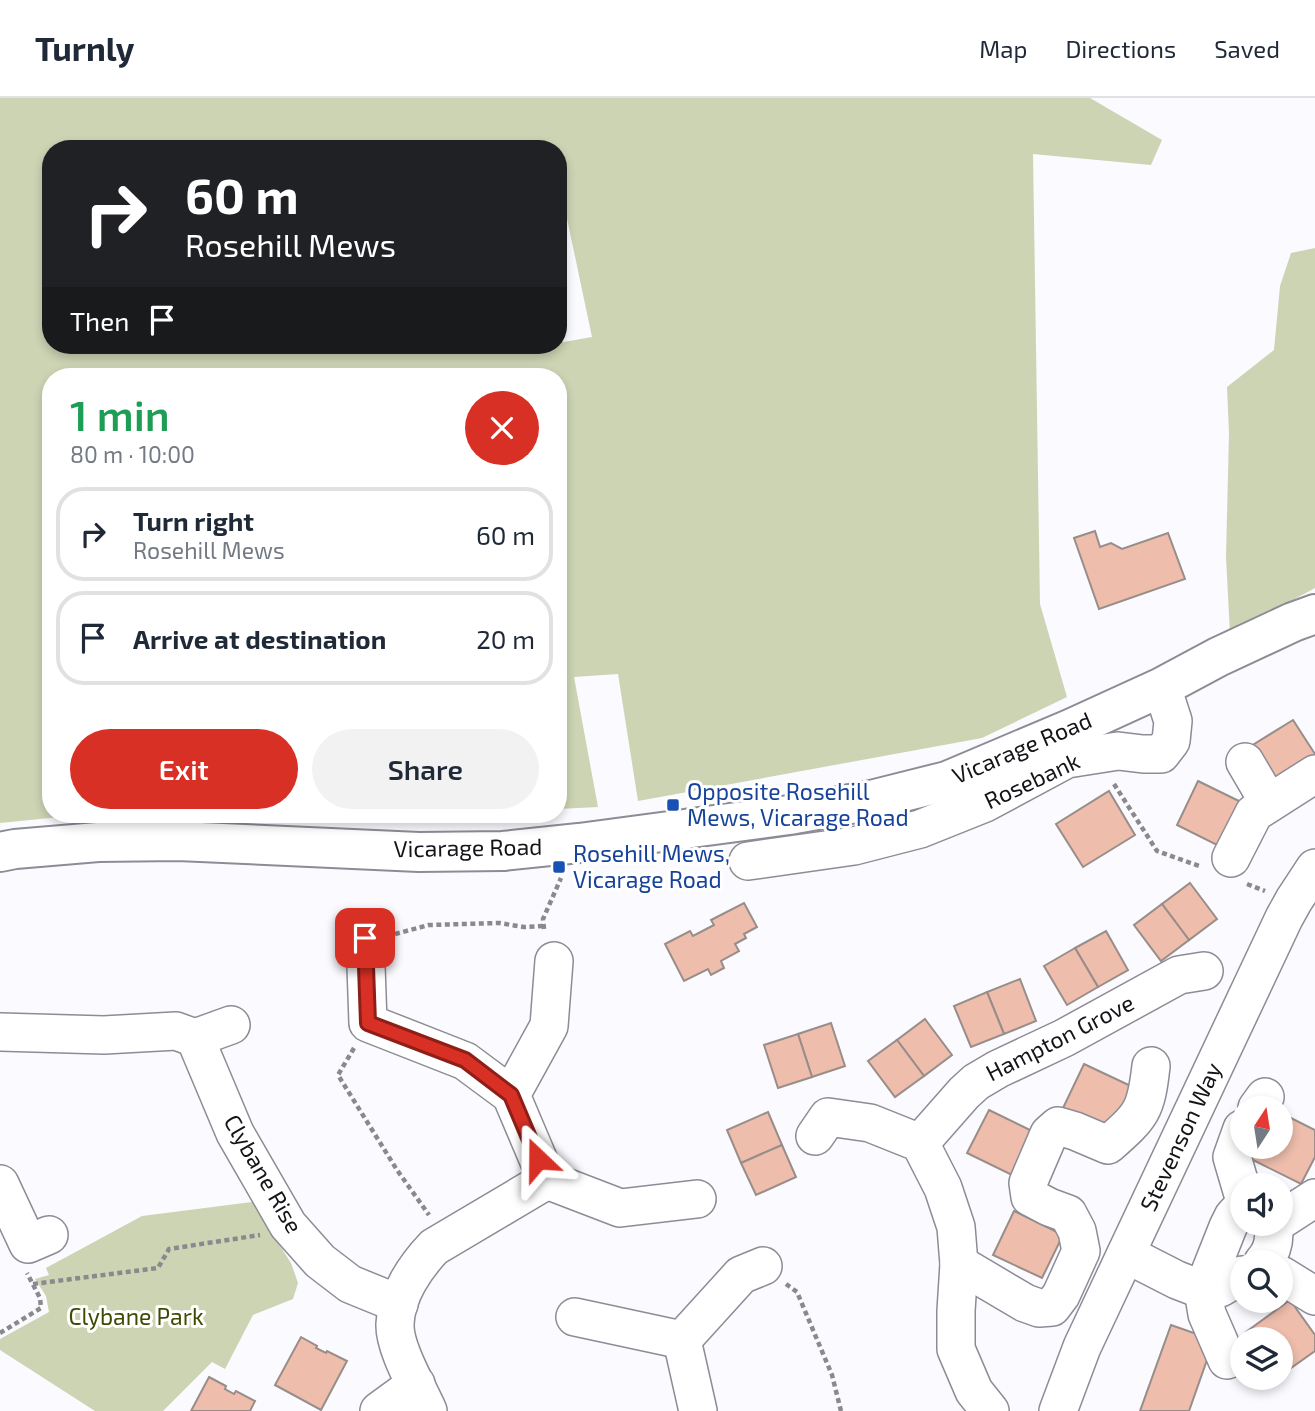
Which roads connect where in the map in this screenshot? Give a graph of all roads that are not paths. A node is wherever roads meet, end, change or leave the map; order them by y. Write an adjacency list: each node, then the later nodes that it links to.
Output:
1 (1315, 614): 2 (highway, Vicarage Road)
2 (1162, 687): 6 (highway, Vicarage Road); 8 (street, Rosebank)
3 (1245, 762): 5 (street)
4 (1315, 774): 5 (street)
5 (1269, 803): 11 (street)
6 (789, 815): 7 (highway, Vicarage Road); 8 (street)
7 (0, 852)
8 (795, 855): 9 (street, Rosebank)
9 (748, 861)
10 (1315, 868): 28 (street, Stevenson Way)
11 (1228, 870)
12 (365, 938): 19 (street)
13 (554, 961): 19 (street)
14 (1191, 982): 21 (street, Hampton Grove)
15 (232, 1025): 16 (street)
16 (195, 1038): 17 (street); 33 (street, Clybane Rise)
17 (7, 1041)
18 (1150, 1066): 29 (street)
19 (511, 1095): 22 (street)
20 (824, 1117): 21 (street)
21 (920, 1143): 29 (street)
22 (547, 1180): 25 (street); 33 (street)
23 (0, 1184): 26 (street)
24 (1315, 1198): 27 (street)
25 (697, 1199)
26 (38, 1240)
27 (1266, 1243): 31 (street); 31 (street); 32 (street)
28 (1126, 1254): 31 (street); 41 (street, Stevenson Way)
29 (959, 1264): 40 (street)
30 (763, 1266): 35 (street)
31 (1203, 1290): 36 (street)
32 (1315, 1296)
33 (399, 1304): 37 (street)
34 (575, 1317): 35 (street)
35 (681, 1340): 39 (street)
36 (1227, 1360)
37 (422, 1398): 38 (street)
38 (379, 1411)
39 (698, 1411)
40 (990, 1411)
41 (1058, 1411)

